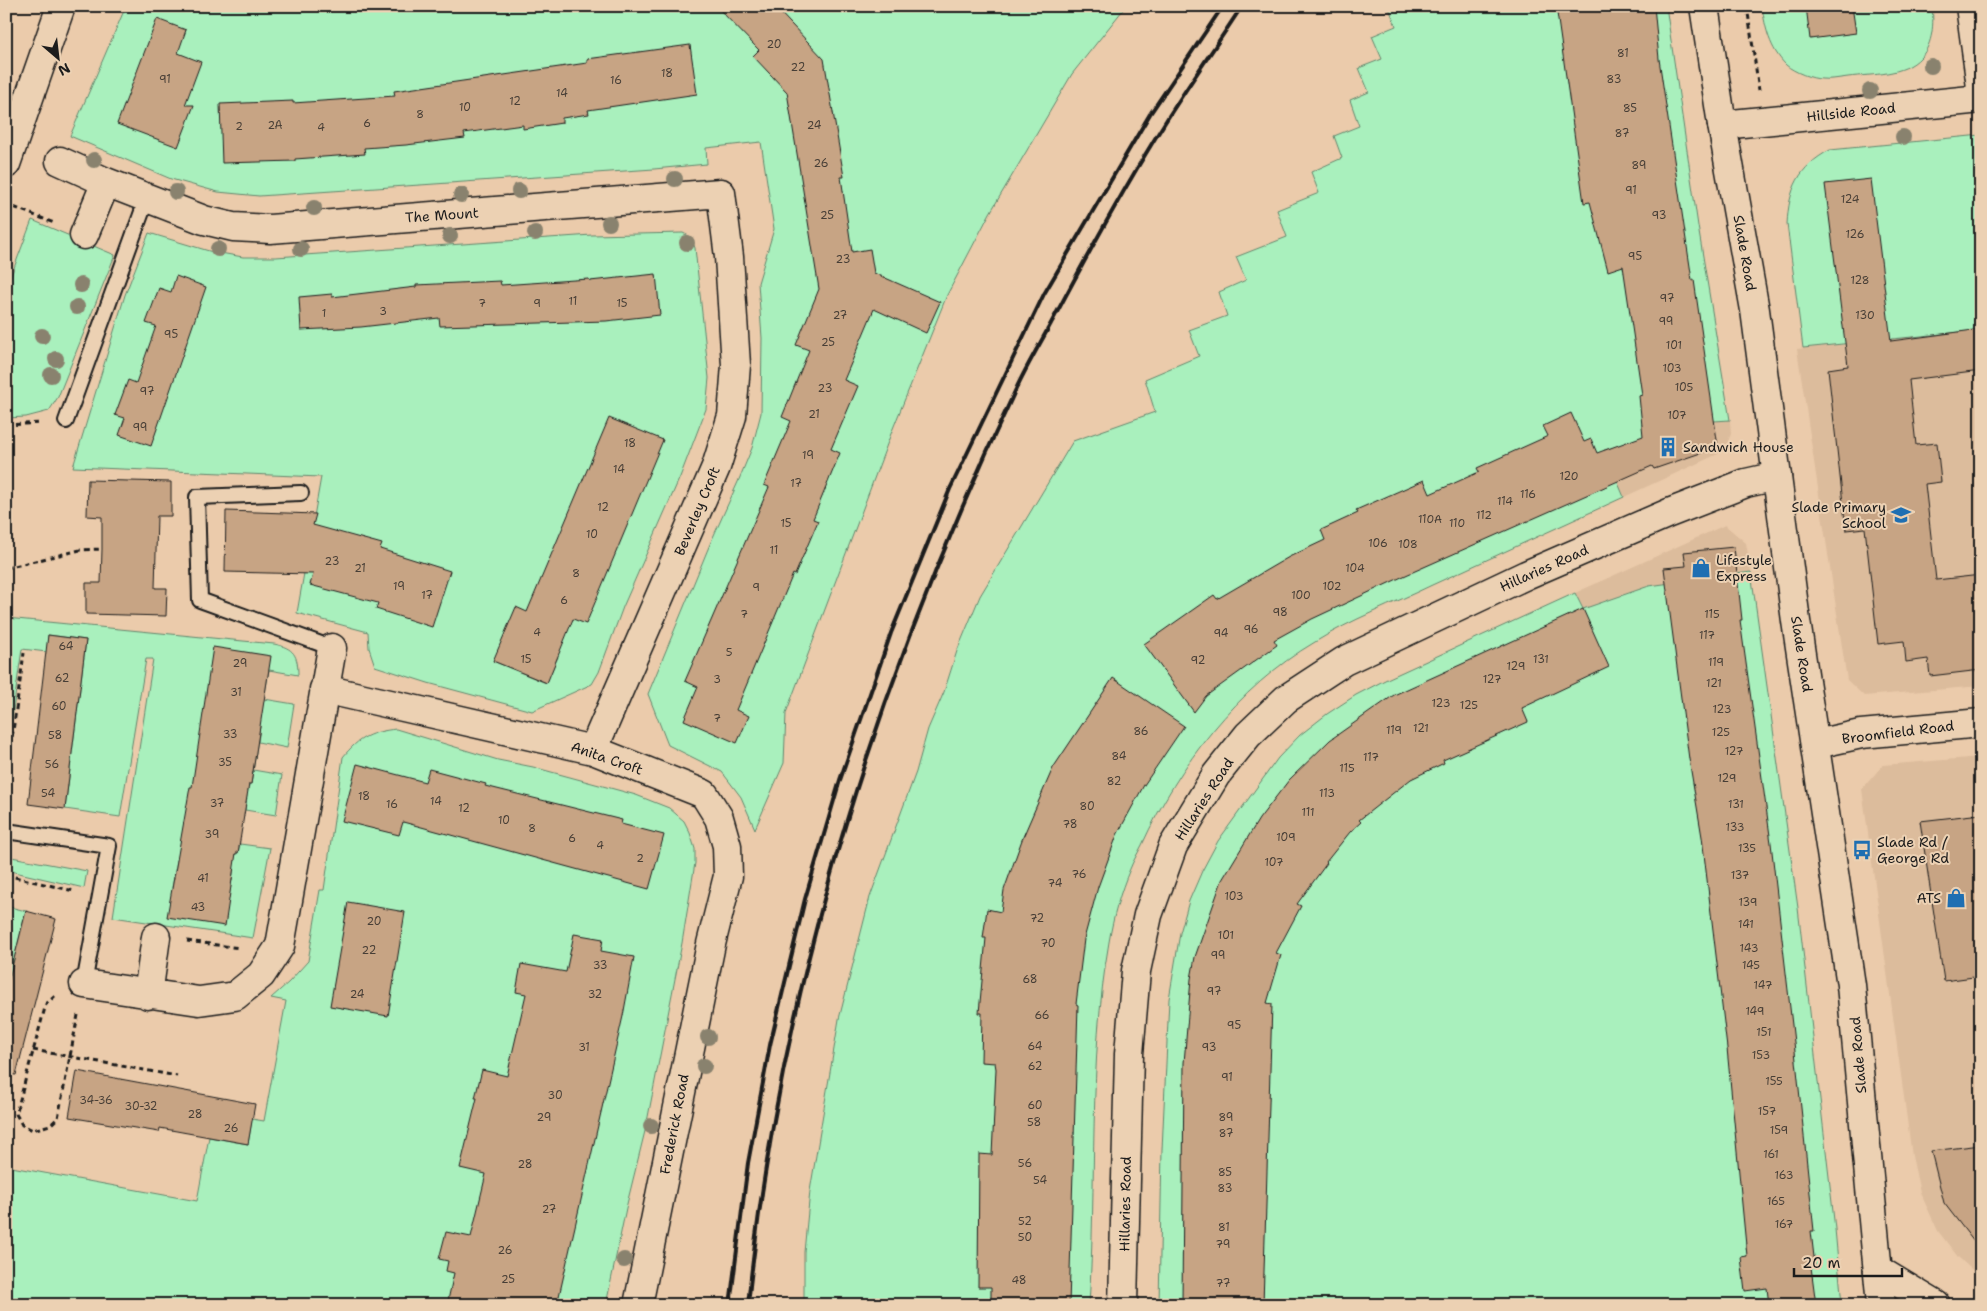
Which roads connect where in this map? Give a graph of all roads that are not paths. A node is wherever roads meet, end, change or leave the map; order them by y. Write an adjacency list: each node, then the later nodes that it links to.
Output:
1 (61, 6): 8 (street)
2 (1704, 6): 6 (street, Slade Road)
3 (1970, 6): 4 (street)
4 (1981, 87)
5 (1981, 99): 6 (street, Hillside Road)
6 (1722, 125): 14 (street, Slade Road)
7 (60, 161): 9 (street, The Mount)
8 (6, 164)
9 (106, 182): 10 (street, The Mount); 11 (street)
10 (147, 198): 12 (street, The Mount); 13 (lane)
11 (84, 235)
12 (729, 257): 20 (street, Beverley Croft)
13 (66, 421)
14 (1777, 476): 19 (street, Slade Road); 28 (street, Hillaries Road)
15 (301, 493): 16 (lane)
16 (332, 648): 17 (street)
17 (324, 689): 20 (street, Anita Croft); 25 (street)
18 (1981, 723): 19 (street, Broomfield Road)
19 (1816, 744): 26 (street, Slade Road)
20 (593, 750): 23 (street, Anita Croft)
21 (6, 831): 24 (lane)
22 (156, 937): 25 (street)
23 (712, 944): 27 (street, Frederick Road)
24 (84, 984): 25 (street)
25 (148, 994)
26 (1878, 1270): 29 (street, Slade Road); 30 (street)
27 (638, 1305)
28 (1124, 1305)
29 (1881, 1305)
30 (1936, 1305)

